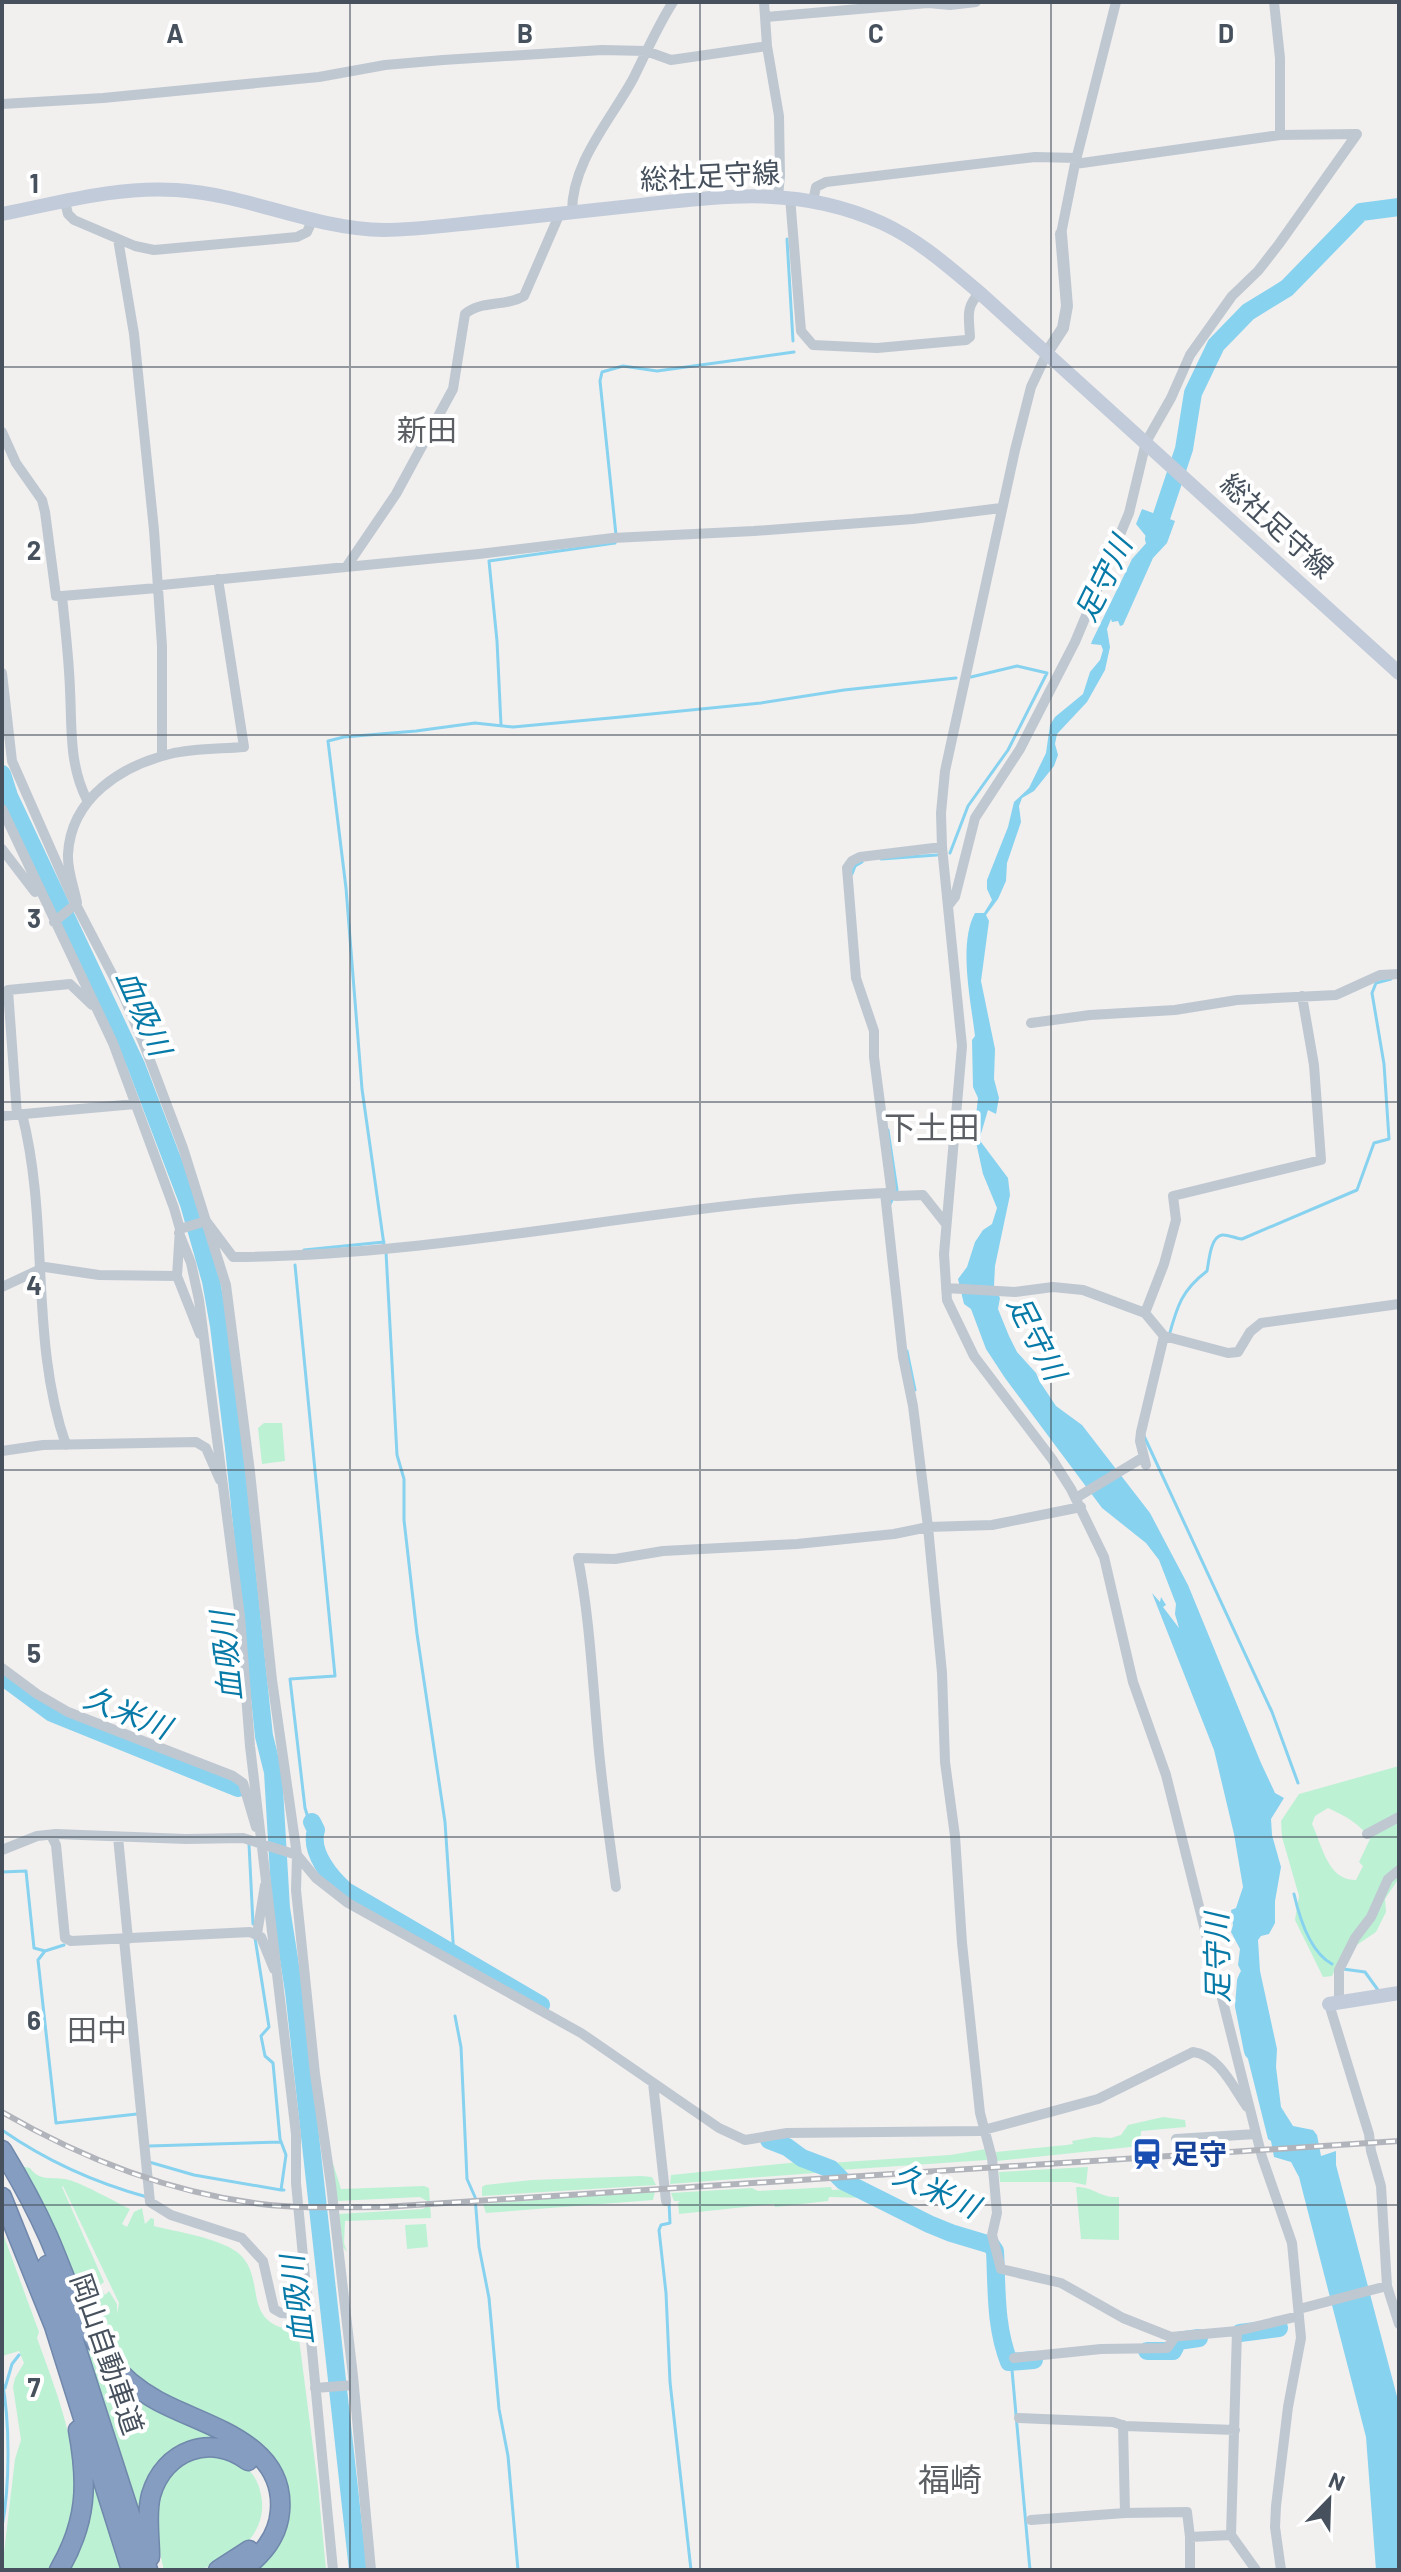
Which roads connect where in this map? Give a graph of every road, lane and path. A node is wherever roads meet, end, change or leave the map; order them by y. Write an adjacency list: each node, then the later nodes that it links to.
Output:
1 (673, 2): 8 (street)
2 (764, 2): 6 (street)
3 (976, 2): 6 (street)
4 (1116, 2): 11 (street)
5 (1274, 2): 10 (street)
6 (769, 17): 7 (street)
7 (767, 46): 8 (street); 12 (street)
8 (646, 51): 9 (street); 15 (street)
9 (2, 104)
10 (1280, 135): 11 (street); 23 (street)
11 (1076, 161): 13 (street); 18 (street)
12 (784, 197): 13 (main road, 総社足守線); 15 (main road, 総社足守線); 20 (street)
13 (813, 201): 20 (main road, 総社足守線)
14 (65, 202): 16 (main road, 総社足守線); 17 (main road, 総社足守線); 19 (street)
15 (566, 213): 17 (main road, 総社足守線); 25 (street)
16 (2, 214)
17 (312, 221): 19 (street)
18 (1061, 234): 21 (street)
19 (118, 239): 27 (street)
20 (980, 293): 21 (main road, 総社足守線)
21 (1048, 351): 23 (main road, 総社足守線); 24 (street)
22 (2, 432): 28 (street)
23 (1150, 445): 30 (main road, 総社足守線); 40 (street)
24 (1001, 508): 25 (street); 36 (street)
25 (347, 566): 26 (street)
26 (218, 579): 27 (street); 31 (street)
27 (157, 588): 28 (street); 31 (street)
28 (62, 596): 32 (street)
29 (2, 673): 39 (street)
30 (1399, 673)
31 (162, 756): 32 (street)
32 (87, 800): 39 (street)
33 (2, 809): 35 (street)
34 (2, 821): 35 (street)
35 (12, 832): 38 (street)
36 (942, 847): 40 (street); 49 (street)
37 (2, 849): 38 (street)
38 (43, 899): 41 (street)
39 (76, 903): 41 (street); 50 (street)
40 (948, 906): 51 (street)
41 (56, 920): 44 (street)
42 (1399, 974): 43 (street)
43 (1302, 996): 45 (street); 58 (street)
44 (98, 1010): 46 (street); 47 (street)
45 (1031, 1023)
46 (135, 1104): 47 (street); 52 (street)
47 (20, 1114): 48 (street); 53 (street)
48 (2, 1116)
49 (891, 1195): 50 (street); 51 (street); 65 (street)
50 (204, 1221): 52 (street); 73 (street)
51 (946, 1224): 56 (street)
52 (181, 1230): 54 (street); 60 (street)
53 (39, 1269): 54 (street); 55 (street); 61 (street)
54 (177, 1276): 60 (street)
55 (2, 1287)
56 (948, 1288): 58 (street); 64 (street)
57 (1399, 1304): 59 (street)
58 (1145, 1313): 59 (street)
59 (1167, 1336): 64 (street)
60 (204, 1340): 63 (street)
61 (66, 1445): 62 (street); 63 (street)
62 (2, 1451)
63 (225, 1493): 71 (street)
64 (1079, 1500): 65 (street); 83 (street)
65 (931, 1527): 76 (street); 84 (street)
66 (2, 1668): 71 (street)
67 (1399, 1817): 68 (street)
68 (1367, 1834)
69 (51, 1835): 70 (street); 72 (street); 78 (street)
70 (118, 1837): 71 (street); 78 (street)
71 (265, 1844): 73 (street); 75 (street)
72 (2, 1850)
73 (293, 1854): 82 (street); 99 (street)
74 (1399, 1870): 81 (street)
75 (267, 1877): 77 (street); 79 (street)
76 (616, 1887)
77 (257, 1934): 78 (street); 79 (street)
78 (126, 1939): 93 (street)
79 (278, 1972): 93 (street)
80 (1399, 1993): 81 (main road)
81 (1334, 2003): 91 (street)
82 (653, 2083): 84 (street); 90 (street)
83 (1250, 2111): 84 (street); 85 (street)
84 (985, 2129): 97 (street)
85 (1256, 2134): 86 (street); 92 (street)
86 (1176, 2139)
87 (2, 2150): 88 (highway)
88 (9, 2170): 110 (highway, 岡山自動車道); 112 (highway)
89 (2, 2197): 95 (highway, 岡山自動車道)
90 (666, 2201)
91 (1385, 2286): 92 (street); 94 (street)
92 (1302, 2310): 96 (street); 117 (street)
93 (308, 2315): 100 (street)
94 (1399, 2324)
95 (54, 2326): 108 (highway); 109 (highway, 岡山自動車道)
96 (1237, 2331): 97 (street); 103 (street)
97 (1175, 2337): 98 (street)
98 (1014, 2358)
99 (351, 2386): 100 (street); 114 (street)
100 (318, 2387): 113 (street)
101 (1019, 2418): 102 (street)
102 (1123, 2425): 103 (street); 104 (street)
103 (1235, 2430): 106 (street)
104 (1125, 2513): 105 (street); 107 (street)
105 (1031, 2520)
106 (1231, 2535): 107 (street); 116 (street)
107 (1190, 2537): 115 (street)
108 (59, 2570)
109 (131, 2570)
110 (149, 2570): 111 (highway)
111 (218, 2570)
112 (242, 2570)
113 (333, 2570)
114 (371, 2570)
115 (1190, 2570)
116 (1256, 2570)
117 (1281, 2570)

